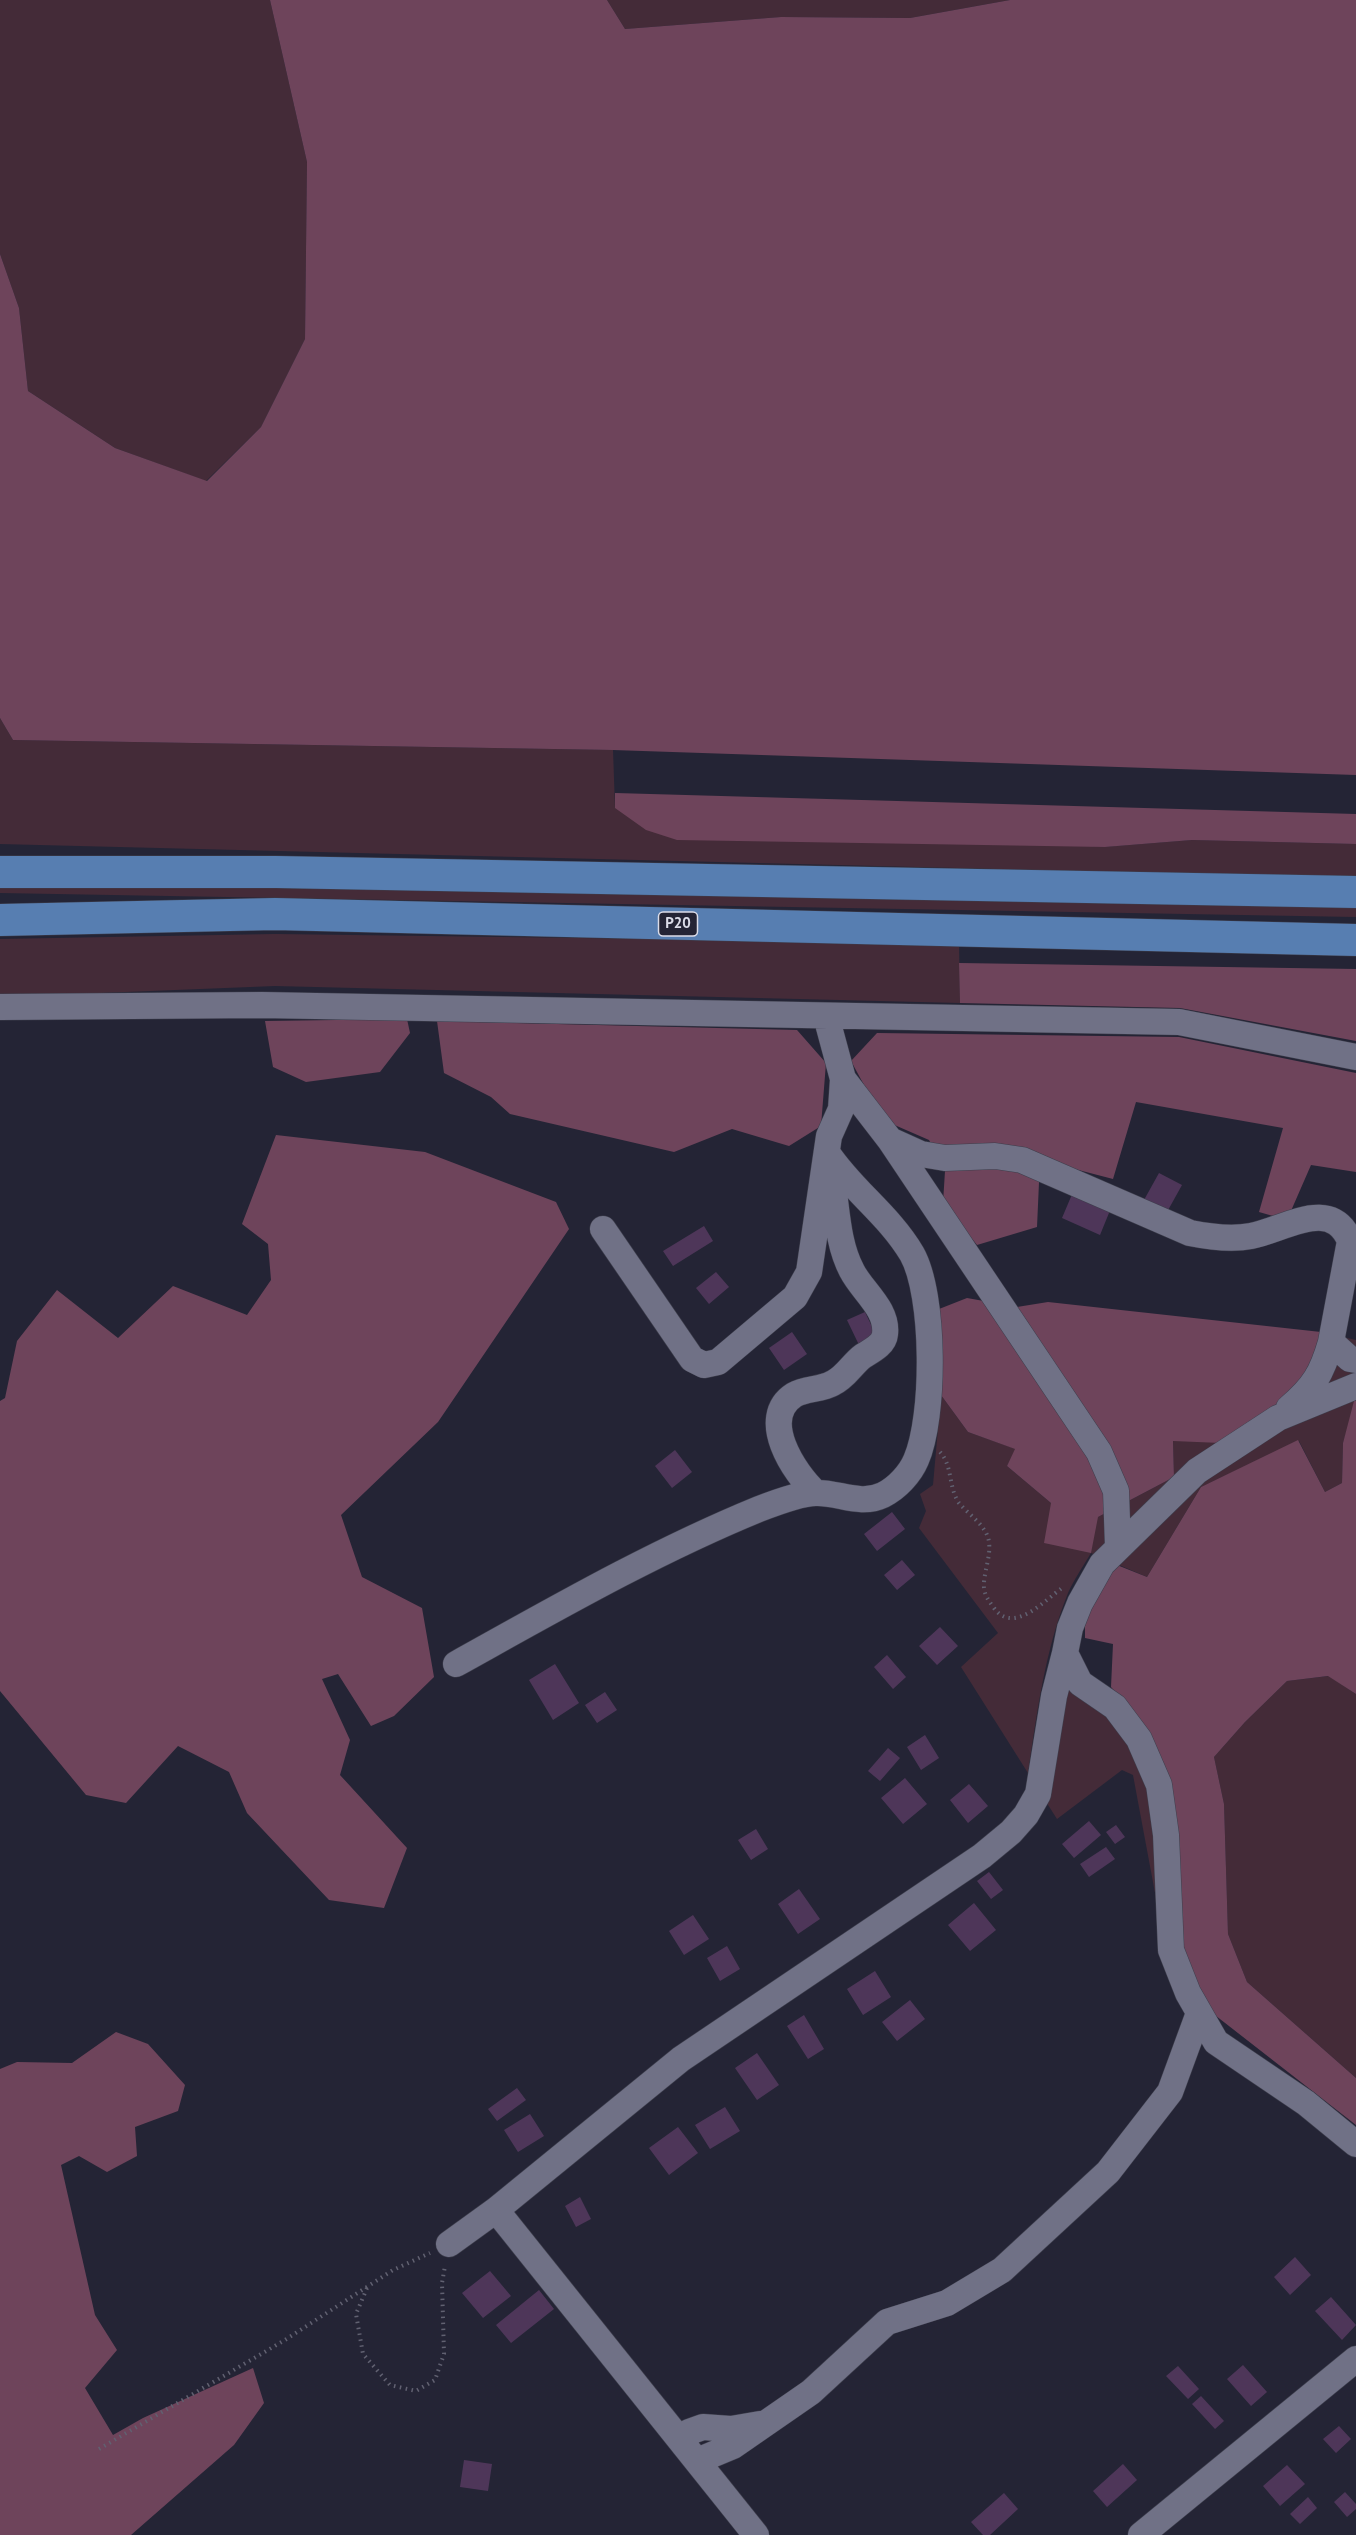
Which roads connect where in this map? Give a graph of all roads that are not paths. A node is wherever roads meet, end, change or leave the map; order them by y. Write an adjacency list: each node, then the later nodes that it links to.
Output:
1 (0, 872): 2 (main road)
2 (1356, 892)
3 (0, 920): 4 (main road, Р20)
4 (1356, 940)
5 (0, 1007): 6 (street)
6 (826, 1016): 7 (street); 8 (street)
7 (1356, 1057)
8 (843, 1079): 9 (street); 10 (street)
9 (890, 1140): 12 (street); 17 (street)
10 (828, 1154): 11 (street); 16 (street); 16 (street)
11 (603, 1229)
12 (1331, 1342): 13 (street); 15 (street)
13 (1356, 1360)
14 (1356, 1386): 15 (street)
15 (1278, 1418): 17 (street)
16 (816, 1493): 19 (street)
17 (1118, 1547): 18 (street)
18 (1065, 1653): 20 (street); 22 (street)
19 (456, 1664)
20 (1199, 2013): 21 (street); 25 (street)
21 (1356, 2144)
22 (496, 2210): 23 (street); 25 (street)
23 (449, 2244)
24 (1356, 2359): 27 (street)
25 (690, 2453): 26 (street)
26 (756, 2535)
27 (1141, 2535)

